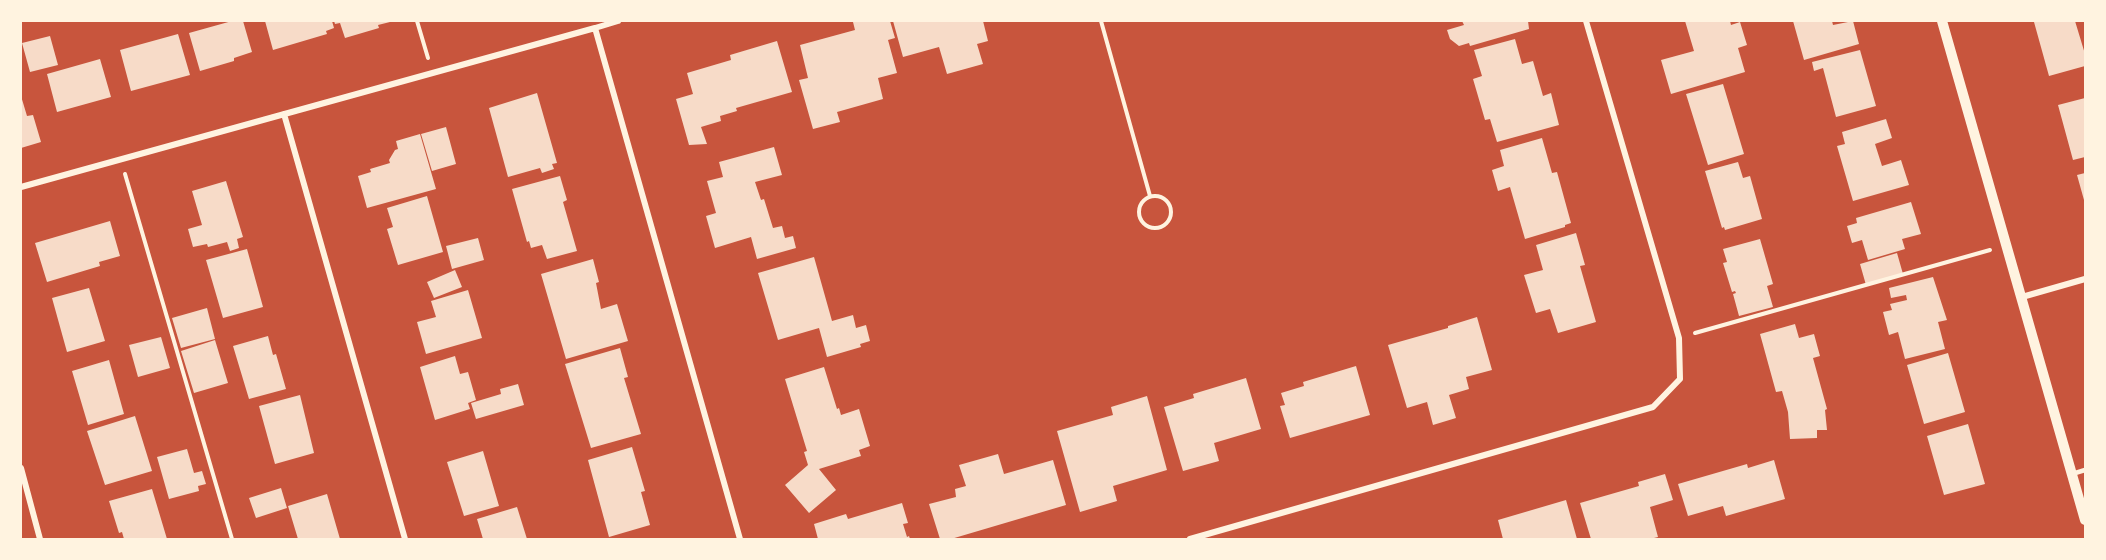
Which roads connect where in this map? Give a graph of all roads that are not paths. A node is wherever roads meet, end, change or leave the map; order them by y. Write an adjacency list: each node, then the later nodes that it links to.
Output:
1 (618, 21): 4 (street)
2 (1586, 21): 16 (street)
3 (1942, 21): 8 (street)
4 (595, 28): 5 (street); 15 (street)
5 (284, 114): 6 (street); 14 (street)
6 (21, 187)
7 (2085, 279): 8 (street)
8 (2022, 297): 11 (street)
9 (21, 468): 13 (street)
10 (2085, 470): 11 (lane)
11 (2072, 474): 12 (street)
12 (2085, 520)
13 (40, 539)
14 (405, 539)
15 (740, 539)
16 (1190, 539)

